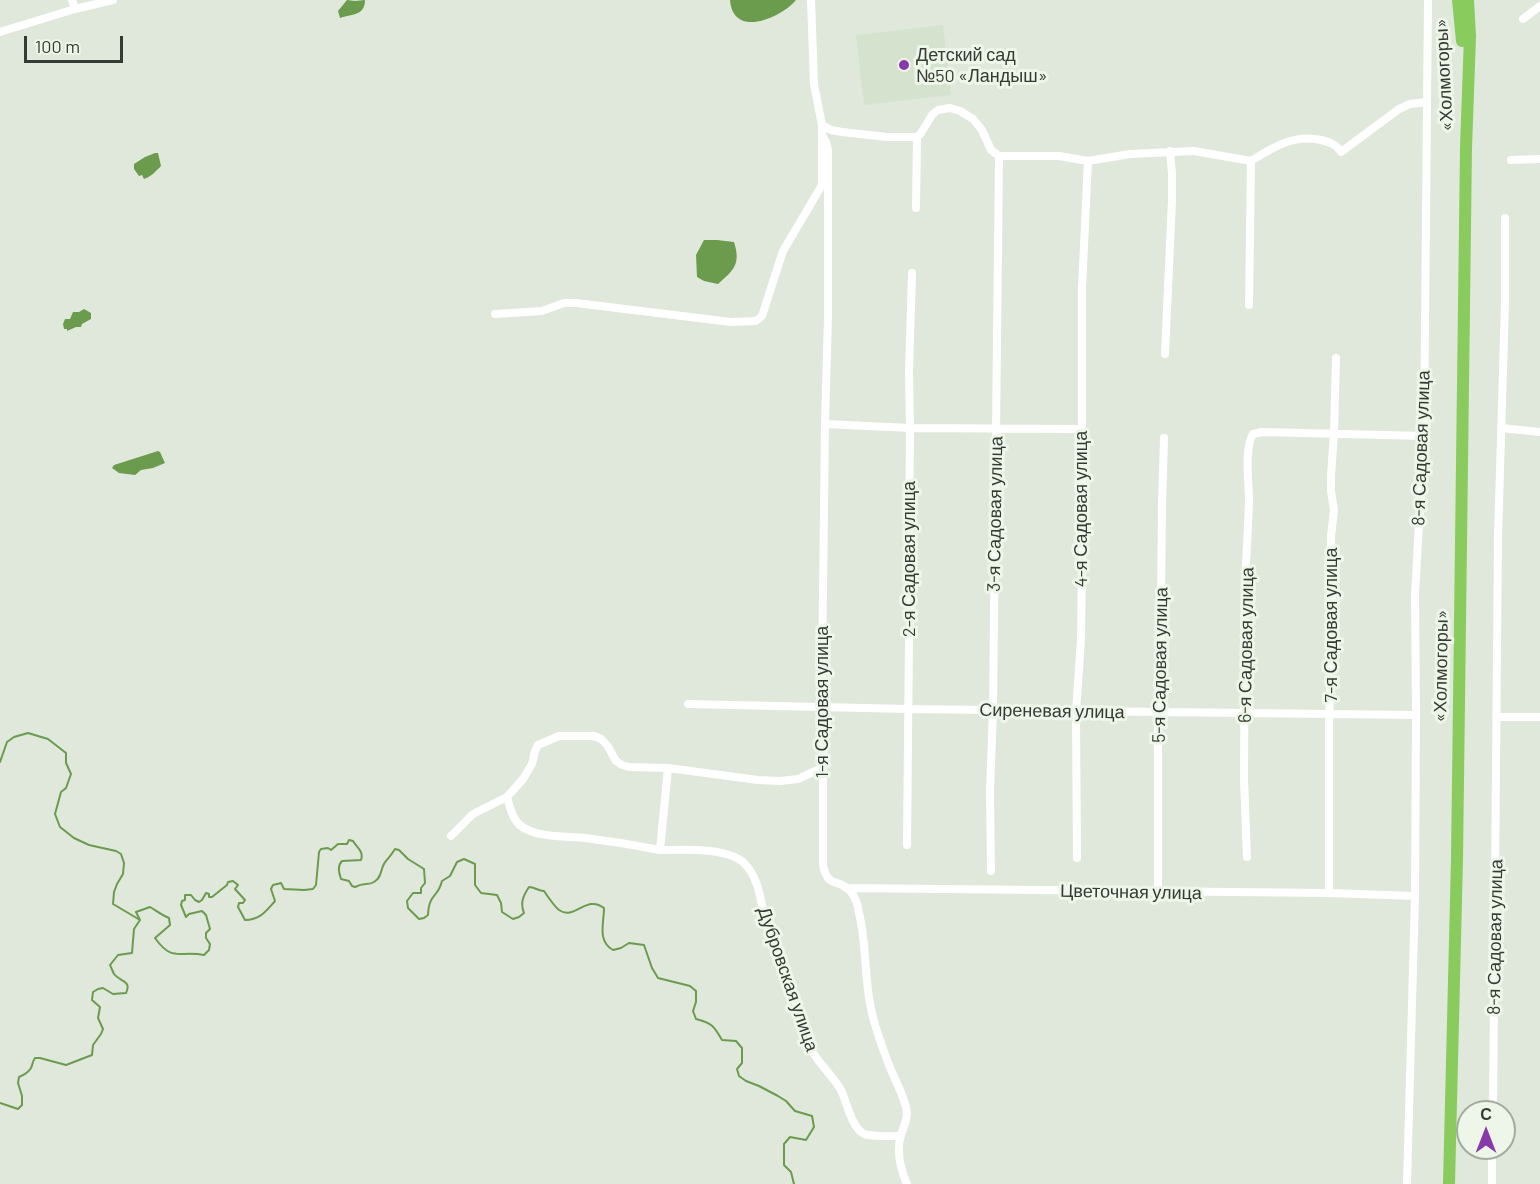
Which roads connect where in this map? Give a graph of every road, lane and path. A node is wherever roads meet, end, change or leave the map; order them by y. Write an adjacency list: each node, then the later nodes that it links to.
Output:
1 (72, 0): 8 (street)
2 (113, 0): 8 (street)
3 (811, 0): 12 (street, 1-я Садовая улица)
4 (1428, 0): 11 (street, 8-я Садовая улица)
5 (1458, 0): 14 (highway, «Холмогоры»)
6 (1468, 0): 14 (highway, «Холмогоры»)
7 (1540, 6): 9 (street)
8 (75, 9): 10 (street)
9 (1523, 18)
10 (0, 32)
11 (1427, 102): 20 (street); 36 (street, 8-я Садовая улица)
12 (822, 125): 13 (street); 21 (street, 1-я Садовая улица)
13 (917, 137): 16 (street); 22 (street)
14 (1466, 148): 67 (highway, «Холмогоры»)
15 (1170, 152): 19 (street); 20 (street); 27 (street)
16 (999, 156): 19 (street); 31 (street, 3-я Садовая улица)
17 (1511, 159): 18 (street)
18 (1540, 159)
19 (1088, 161): 33 (street, 4-я Садовая улица)
20 (1251, 161): 25 (street)
21 (826, 190): 26 (street); 29 (street, 1-я Садовая улица)
22 (916, 208)
23 (1505, 218): 32 (street, 8-я Садовая улица)
24 (912, 273): 30 (street, 2-я Садовая улица)
25 (1249, 305)
26 (495, 314)
27 (1165, 354)
28 (1336, 358): 35 (street, 7-я Садовая улица)
29 (825, 424): 30 (street); 39 (street, 1-я Садовая улица)
30 (910, 428): 31 (street); 40 (street, 2-я Садовая улица)
31 (997, 428): 33 (street); 41 (street, 3-я Садовая улица)
32 (1501, 428): 34 (street); 47 (street, 8-я Садовая улица)
33 (1081, 429): 42 (street, 4-я Садовая улица)
34 (1540, 432)
35 (1334, 433): 36 (street); 44 (street, 6-я Садовая улица); 45 (street, 7-я Садовая улица)
36 (1424, 436): 46 (street, 8-я Садовая улица)
37 (1164, 438): 43 (street, 5-я Садовая улица)
38 (688, 704): 39 (street, Сиреневая улица)
39 (823, 706): 40 (street, Сиреневая улица); 50 (street, 1-я Садовая улица)
40 (908, 710): 41 (street, Сиреневая улица); 53 (street, 2-я Садовая улица)
41 (993, 710): 42 (street, Сиреневая улица); 57 (street, 3-я Садовая улица)
42 (1076, 712): 43 (street, Сиреневая улица); 56 (street, 4-я Садовая улица)
43 (1158, 712): 44 (street, Сиреневая улица); 59 (street, 5-я Садовая улица)
44 (1245, 713): 45 (street, Сиреневая улица); 55 (street, 6-я Садовая улица)
45 (1330, 714): 46 (street, Сиреневая улица); 60 (street, 7-я Садовая улица)
46 (1416, 715): 61 (street, 8-я Садовая улица)
47 (1497, 717): 48 (street); 62 (street, 8-я Садовая улица)
48 (1540, 717)
49 (668, 768): 50 (street); 51 (street); 54 (street)
50 (822, 768): 58 (street, 1-я Садовая улица)
51 (507, 797): 52 (street); 54 (street, Дубровская улица)
52 (451, 836)
53 (907, 845)
54 (660, 850): 63 (street, Дубровская улица)
55 (1247, 857)
56 (1077, 858)
57 (991, 871)
58 (846, 888): 59 (street, Цветочная улица); 63 (street, 1-я Садовая улица)
59 (1158, 891): 60 (street, Цветочная улица)
60 (1329, 893): 61 (street, Цветочная улица)
61 (1415, 896): 66 (street, 8-я Садовая улица)
62 (1493, 1100)
63 (900, 1137): 65 (street, 1-я Садовая улица)
64 (1492, 1160): 68 (street)
65 (907, 1184)
66 (1407, 1184)
67 (1449, 1184)
68 (1492, 1184)

